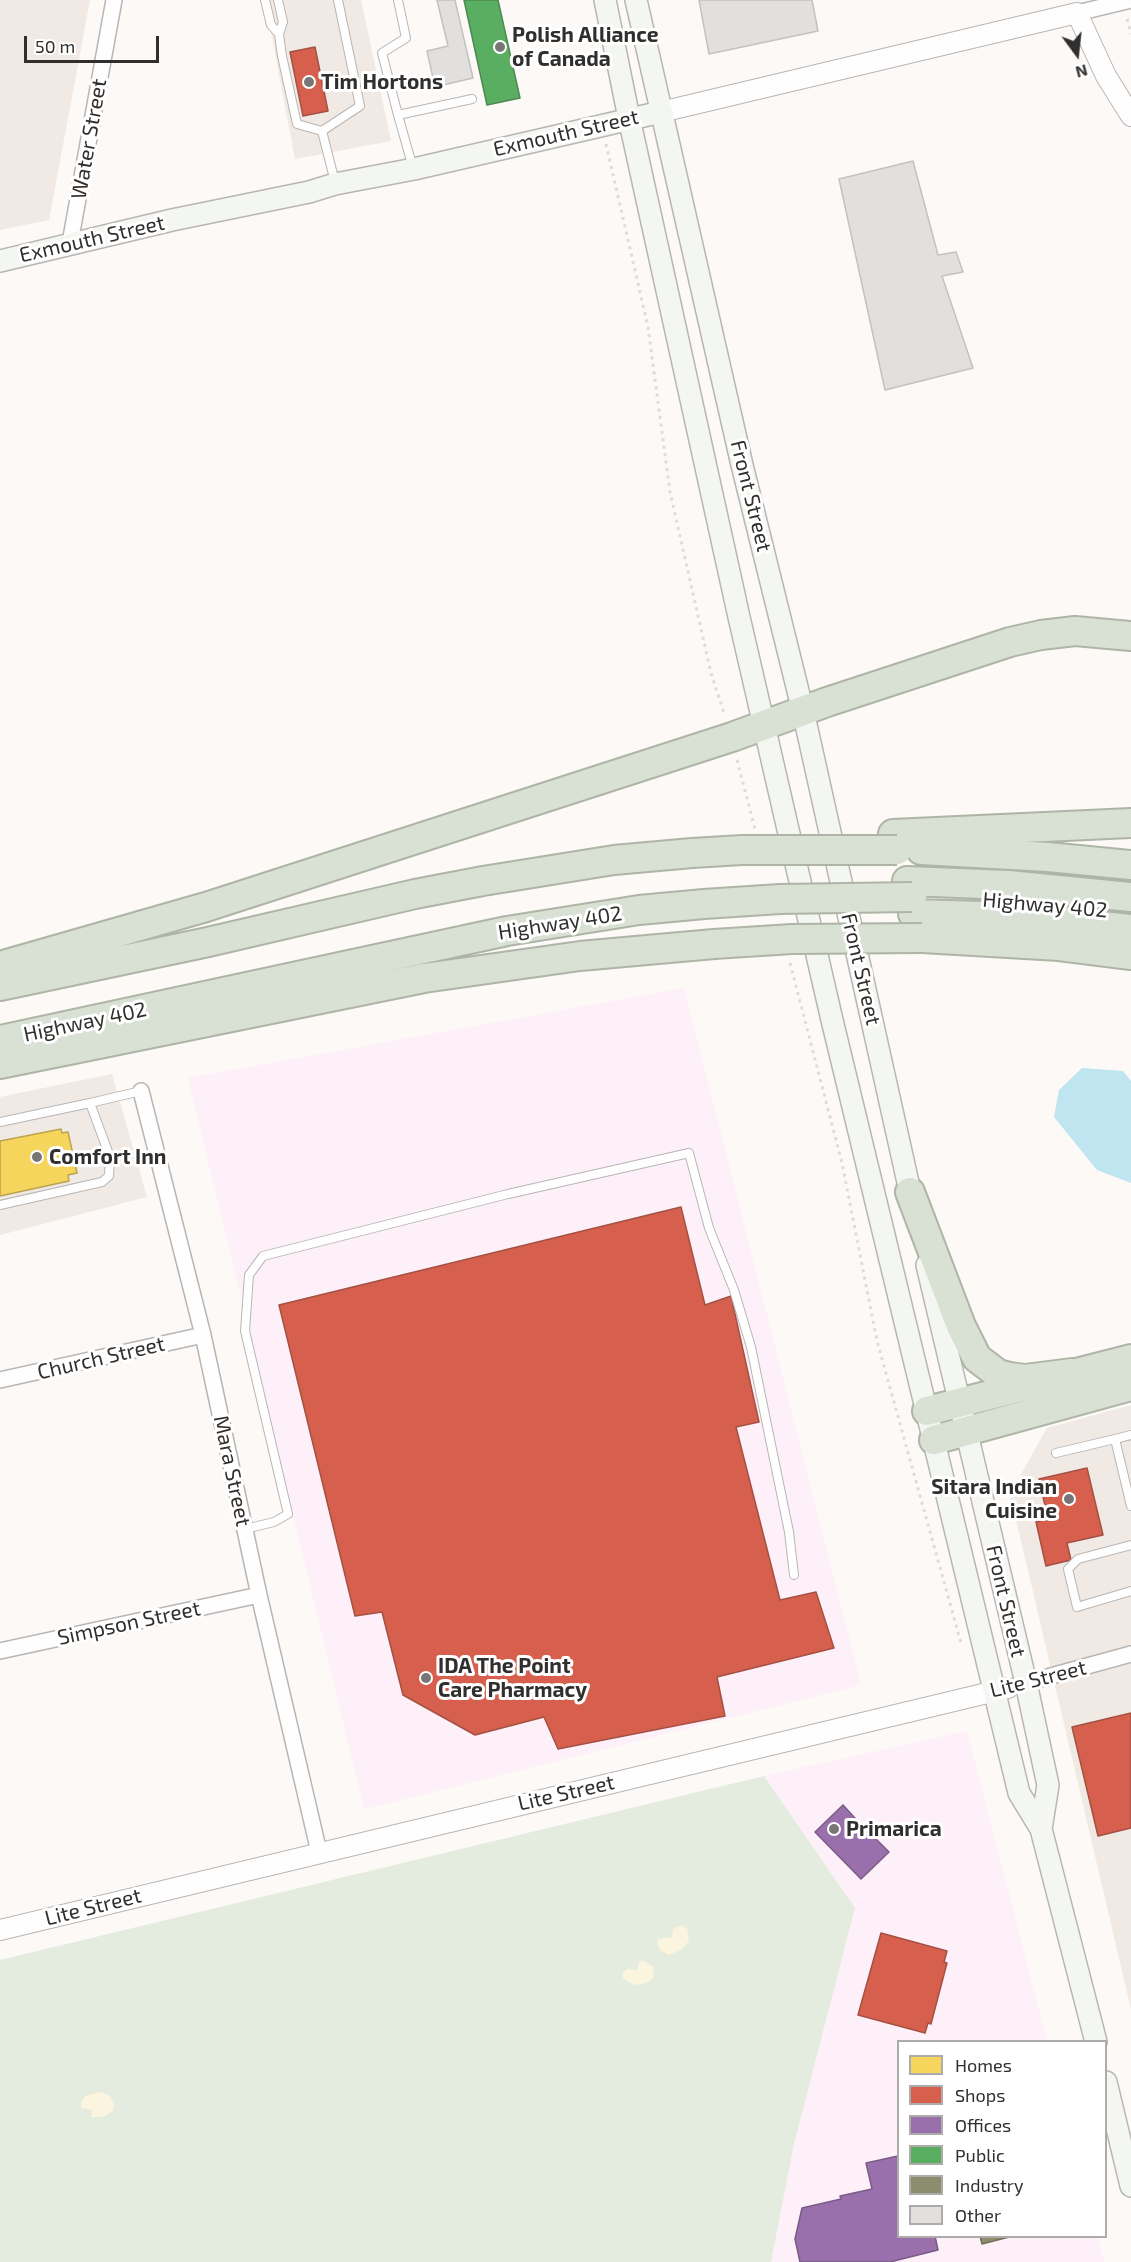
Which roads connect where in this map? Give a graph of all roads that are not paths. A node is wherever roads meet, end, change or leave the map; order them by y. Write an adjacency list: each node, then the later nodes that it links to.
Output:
1 (114, 0): 19 (street, Water Street)
2 (265, 0): 10 (lane)
3 (278, 0): 10 (lane)
4 (398, 0): 13 (lane)
5 (605, 0): 15 (main road, Front Street)
6 (636, 0): 12 (main road, Front Street)
7 (1131, 0): 9 (street, Exmouth Street)
8 (339, 4): 16 (lane)
9 (1077, 13): 12 (street, Exmouth Street); 14 (street)
10 (279, 34): 16 (lane)
11 (472, 99): 13 (lane)
12 (661, 112): 15 (main road, Exmouth Street); 22 (main road, Front Street)
13 (398, 115): 17 (lane)
14 (1131, 116)
15 (629, 118): 17 (main road, Exmouth Street); 23 (main road, Front Street)
16 (322, 131): 18 (lane)
17 (414, 169): 18 (main road, Exmouth Street)
18 (335, 184): 19 (main road, Exmouth Street)
19 (70, 243): 20 (main road, Exmouth Street)
20 (0, 261)
21 (1131, 636): 22 (highway)
22 (803, 711): 23 (highway); 41 (main road, Front Street)
23 (764, 725): 33 (highway); 49 (main road, Front Street)
24 (1131, 823): 25 (highway)
25 (895, 842): 26 (highway); 34 (highway, bridge)
26 (1131, 866)
27 (1131, 897): 28 (highway)
28 (914, 908): 29 (highway, Highway 402); 30 (highway, Highway 402, bridge); 30 (highway, bridge); 31 (highway); 32 (highway)
29 (1131, 913)
30 (707, 914): 35 (highway); 36 (highway, Highway 402); 37 (highway)
31 (1131, 929)
32 (1131, 955)
33 (0, 966)
34 (0, 986)
35 (0, 1021)
36 (0, 1040)
37 (0, 1064)
38 (141, 1091): 39 (lane); 43 (street, Mara Street)
39 (90, 1104): 40 (lane); 42 (lane)
40 (0, 1122)
41 (910, 1192): 45 (highway); 48 (main road, Front Street)
42 (0, 1205)
43 (203, 1335): 46 (street, Church Street); 56 (street, Mara Street)
44 (1131, 1359): 45 (highway)
45 (1072, 1373): 48 (highway)
46 (0, 1380)
47 (1131, 1386): 50 (highway)
48 (959, 1404): 49 (highway); 50 (main road, Front Street)
49 (927, 1411): 53 (main road, Front Street)
50 (966, 1432): 53 (highway); 63 (main road, Front Street)
51 (1131, 1435): 52 (lane)
52 (1115, 1439): 54 (lane); 55 (lane)
53 (934, 1440): 63 (main road, Front Street)
54 (1056, 1453)
55 (1131, 1506)
56 (245, 1529): 58 (lane); 60 (street, Mara Street)
57 (1131, 1545): 59 (lane)
58 (794, 1575)
59 (1131, 1591)
60 (259, 1595): 61 (street, Simpson Street); 65 (street, Mara Street)
61 (0, 1651)
62 (1131, 1654): 63 (street, Lite Street)
63 (1010, 1687): 64 (main road, Front Street); 64 (main road, Front Street); 65 (street, Lite Street)
64 (1041, 1829): 67 (main road, Front Street)
65 (319, 1852): 66 (street, Lite Street)
66 (0, 1930)
67 (1095, 2040)
68 (1107, 2086): 69 (main road)
69 (1131, 2186)

